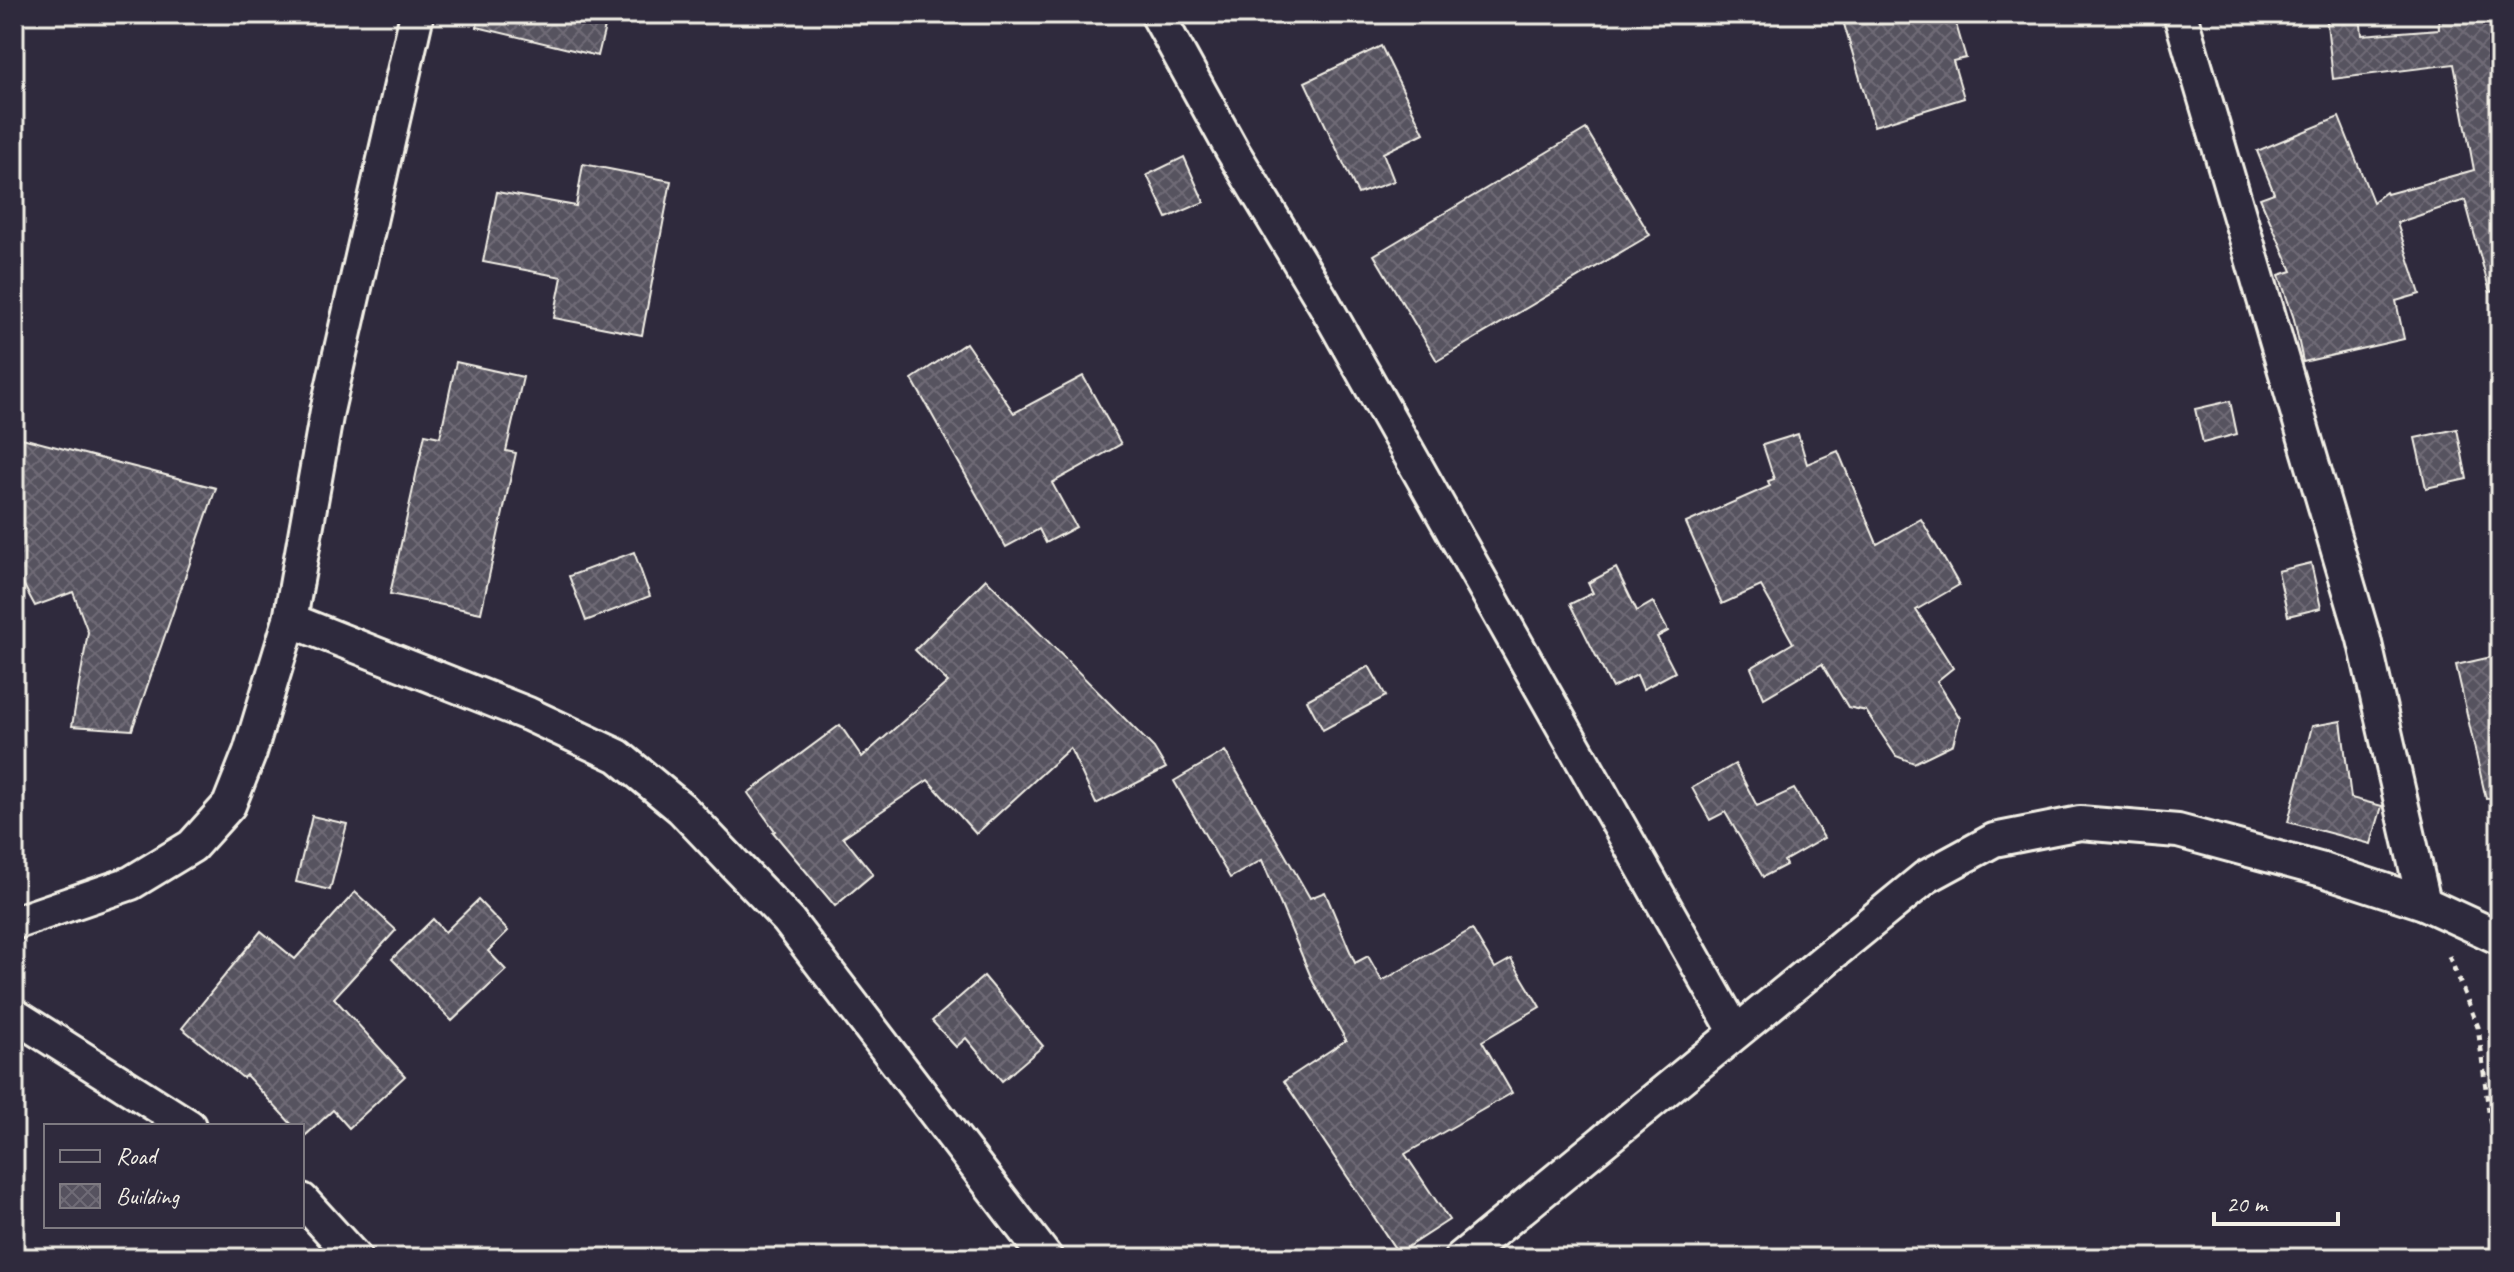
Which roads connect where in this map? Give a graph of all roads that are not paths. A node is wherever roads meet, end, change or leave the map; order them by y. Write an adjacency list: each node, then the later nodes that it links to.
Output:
1 (417, 14): 4 (street)
2 (1157, 14): 9 (street)
3 (2180, 14): 5 (street)
4 (290, 620): 6 (street); 13 (street)
5 (2424, 903): 7 (street); 9 (street)
6 (14, 923)
7 (2500, 938)
8 (14, 1015): 10 (street)
9 (1735, 1031): 14 (street)
10 (186, 1124)
11 (304, 1202): 12 (street)
12 (355, 1258)
13 (1046, 1258)
14 (1461, 1258)

